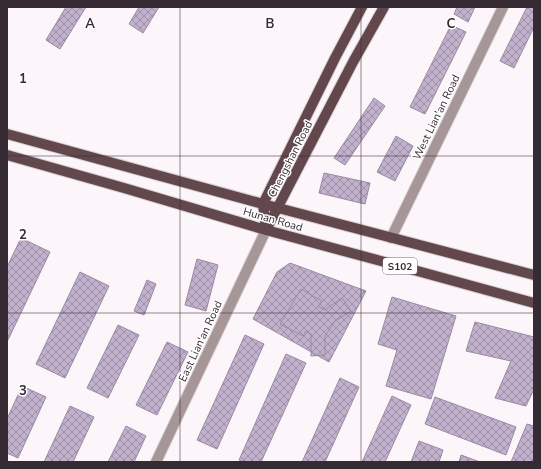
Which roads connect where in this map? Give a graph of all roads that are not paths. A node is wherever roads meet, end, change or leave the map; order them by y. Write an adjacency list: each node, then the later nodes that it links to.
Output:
1 (362, 7): 6 (main road, Chengshan Road)
2 (384, 7): 7 (main road, Chengshan Road)
3 (503, 7): 9 (street, West Lian'an Road)
4 (7, 134): 6 (main road, Hunan Road / S102)
5 (7, 155): 8 (main road, Hunan Road / S102)
6 (262, 204): 7 (main road, Hunan Road / S102); 8 (main road, Chengshan Road)
7 (278, 208): 8 (main road, Chengshan Road); 9 (main road, Hunan Road / S102)
8 (266, 230): 11 (main road, Hunan Road / S102); 12 (street, East Lian'an Road)
9 (391, 238): 10 (main road, Hunan Road / S102)
10 (534, 275)
11 (534, 303)
12 (156, 462)

